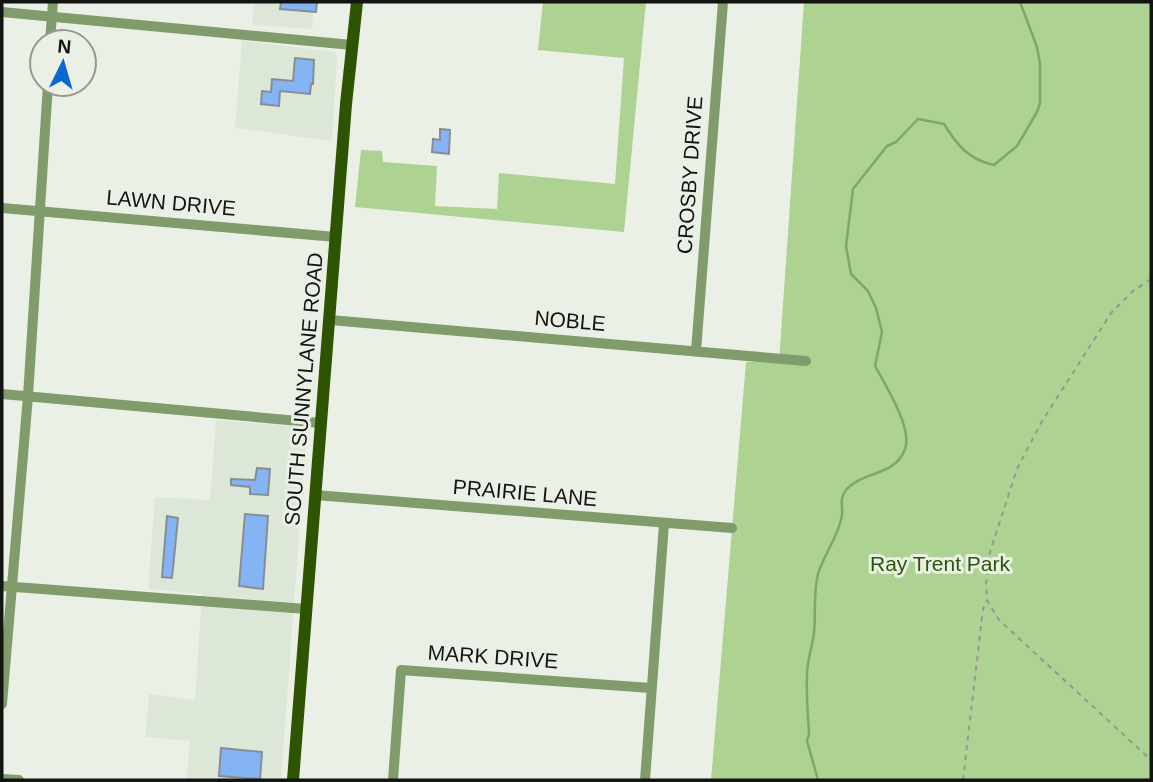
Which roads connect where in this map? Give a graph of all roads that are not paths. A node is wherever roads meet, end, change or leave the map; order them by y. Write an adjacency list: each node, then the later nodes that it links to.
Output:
1 (53, 2): 5 (street)
2 (357, 2): 7 (main road, SOUTH SUNNYLANE ROAD)
3 (723, 2): 13 (street, CROSBY DRIVE)
4 (2, 12): 5 (street)
5 (52, 16): 6 (street); 7 (street)
6 (51, 28)
7 (352, 45): 11 (main road, SOUTH SUNNYLANE ROAD)
8 (47, 98): 10 (street)
9 (2, 208): 10 (street, LAWN DRIVE)
10 (41, 211): 11 (street, LAWN DRIVE); 16 (street)
11 (336, 237): 12 (main road, SOUTH SUNNYLANE ROAD)
12 (330, 320): 13 (street, NOBLE); 17 (main road, SOUTH SUNNYLANE ROAD)
13 (696, 351): 14 (street, NOBLE)
14 (806, 361)
15 (2, 394): 16 (street)
16 (28, 396): 17 (street); 21 (street)
17 (321, 423): 18 (main road, SOUTH SUNNYLANE ROAD)
18 (315, 495): 19 (street, PRAIRIE LANE); 22 (main road, SOUTH SUNNYLANE ROAD)
19 (664, 524): 20 (street, PRAIRIE LANE); 23 (street)
20 (732, 528)
21 (7, 586): 22 (street); 24 (street)
22 (306, 609): 27 (main road, SOUTH SUNNYLANE ROAD)
23 (651, 688): 28 (street, MARK DRIVE); 29 (street)
24 (2, 704)
25 (2, 779): 26 (street)
26 (19, 780)
27 (293, 780)
28 (393, 780)
29 (645, 780)

